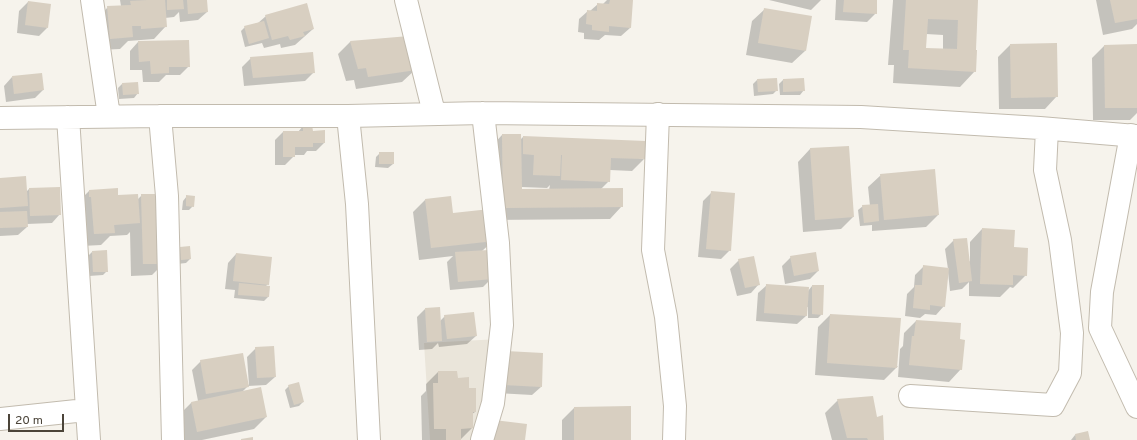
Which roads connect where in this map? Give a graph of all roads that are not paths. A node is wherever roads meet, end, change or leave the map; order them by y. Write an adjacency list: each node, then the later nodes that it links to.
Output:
1 (92, 0): 6 (street)
2 (406, 0): 3 (street)
3 (434, 113): 4 (street); 8 (street)
4 (483, 113): 5 (street); 20 (street)
5 (658, 114): 11 (street); 21 (street)
6 (110, 116): 7 (street); 9 (street)
7 (160, 116): 8 (street); 18 (street)
8 (348, 116): 19 (street)
9 (68, 117): 10 (street); 15 (street)
10 (0, 118)
11 (1047, 129): 12 (street); 13 (street)
12 (1134, 135): 14 (street)
13 (910, 396)
14 (1137, 407)
15 (86, 410): 16 (street); 17 (street)
16 (0, 419)
17 (89, 440)
18 (173, 440)
19 (369, 440)
20 (482, 440)
21 (674, 440)

